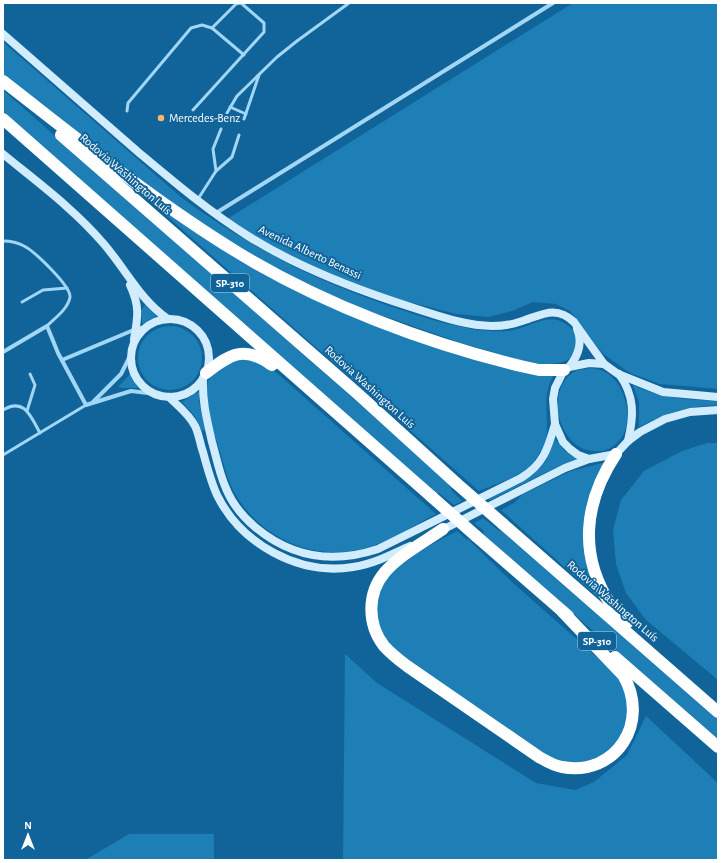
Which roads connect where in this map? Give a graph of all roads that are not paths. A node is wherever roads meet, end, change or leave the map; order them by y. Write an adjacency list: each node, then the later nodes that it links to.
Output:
1 (240, 3): 4 (lane); 6 (lane)
2 (349, 3): 7 (lane)
3 (553, 3): 21 (street)
4 (212, 28): 6 (lane); 11 (lane)
5 (3, 34): 20 (main road, Avenida Alberto Benassi)
6 (244, 55): 10 (lane)
7 (259, 75): 9 (lane); 13 (lane)
8 (3, 83): 36 (highway); 57 (highway, Rodovia Washington Luís / SP-310, bridge)
9 (230, 107): 12 (lane); 13 (lane)
10 (193, 110)
11 (127, 111)
12 (227, 113)
13 (246, 114): 15 (lane)
14 (3, 119): 45 (highway, SP-310)
15 (244, 119)
16 (221, 129): 19 (lane)
17 (239, 135): 19 (lane)
18 (3, 154): 23 (main road)
19 (216, 171): 20 (lane)
20 (197, 201): 21 (main road, Avenida Alberto Benassi)
21 (215, 214): 27 (main road, Avenida Alberto Benassi)
22 (3, 241): 24 (lane)
23 (122, 268): 26 (main road); 30 (main road)
24 (67, 288): 25 (lane); 28 (lane)
25 (22, 302)
26 (168, 319): 29 (main road); 39 (main road)
27 (574, 322): 35 (main road, Avenida Alberto Benassi); 36 (main road)
28 (47, 326): 32 (street); 34 (street)
29 (147, 326): 30 (street); 31 (main road)
30 (136, 329): 31 (main road); 34 (street)
31 (134, 343): 33 (main road)
32 (3, 352)
33 (131, 354): 40 (main road); 43 (street)
34 (62, 360): 44 (street)
35 (604, 364): 36 (main road); 38 (main road)
36 (566, 369): 49 (main road)
37 (30, 374): 48 (lane)
38 (618, 374): 42 (main road); 51 (main road)
39 (205, 376): 41 (main road); 45 (highway); 49 (main road)
40 (156, 394): 41 (main road); 43 (street)
41 (169, 397): 55 (main road)
42 (718, 397)
43 (93, 403): 44 (street)
44 (86, 405): 50 (lane)
45 (330, 408): 56 (highway, SP-310, bridge)
46 (3, 410): 48 (lane)
47 (718, 410): 51 (main road)
48 (28, 411): 50 (lane)
49 (555, 424): 54 (main road)
50 (40, 433): 53 (lane)
51 (628, 441): 52 (main road)
52 (616, 454): 54 (main road); 57 (highway)
53 (3, 455)
54 (589, 458): 55 (main road)
55 (442, 529): 56 (highway)
56 (562, 611): 59 (highway, SP-310)
57 (661, 662): 58 (highway, Rodovia Washington Luís / SP-310)
58 (718, 712)
59 (718, 747)

